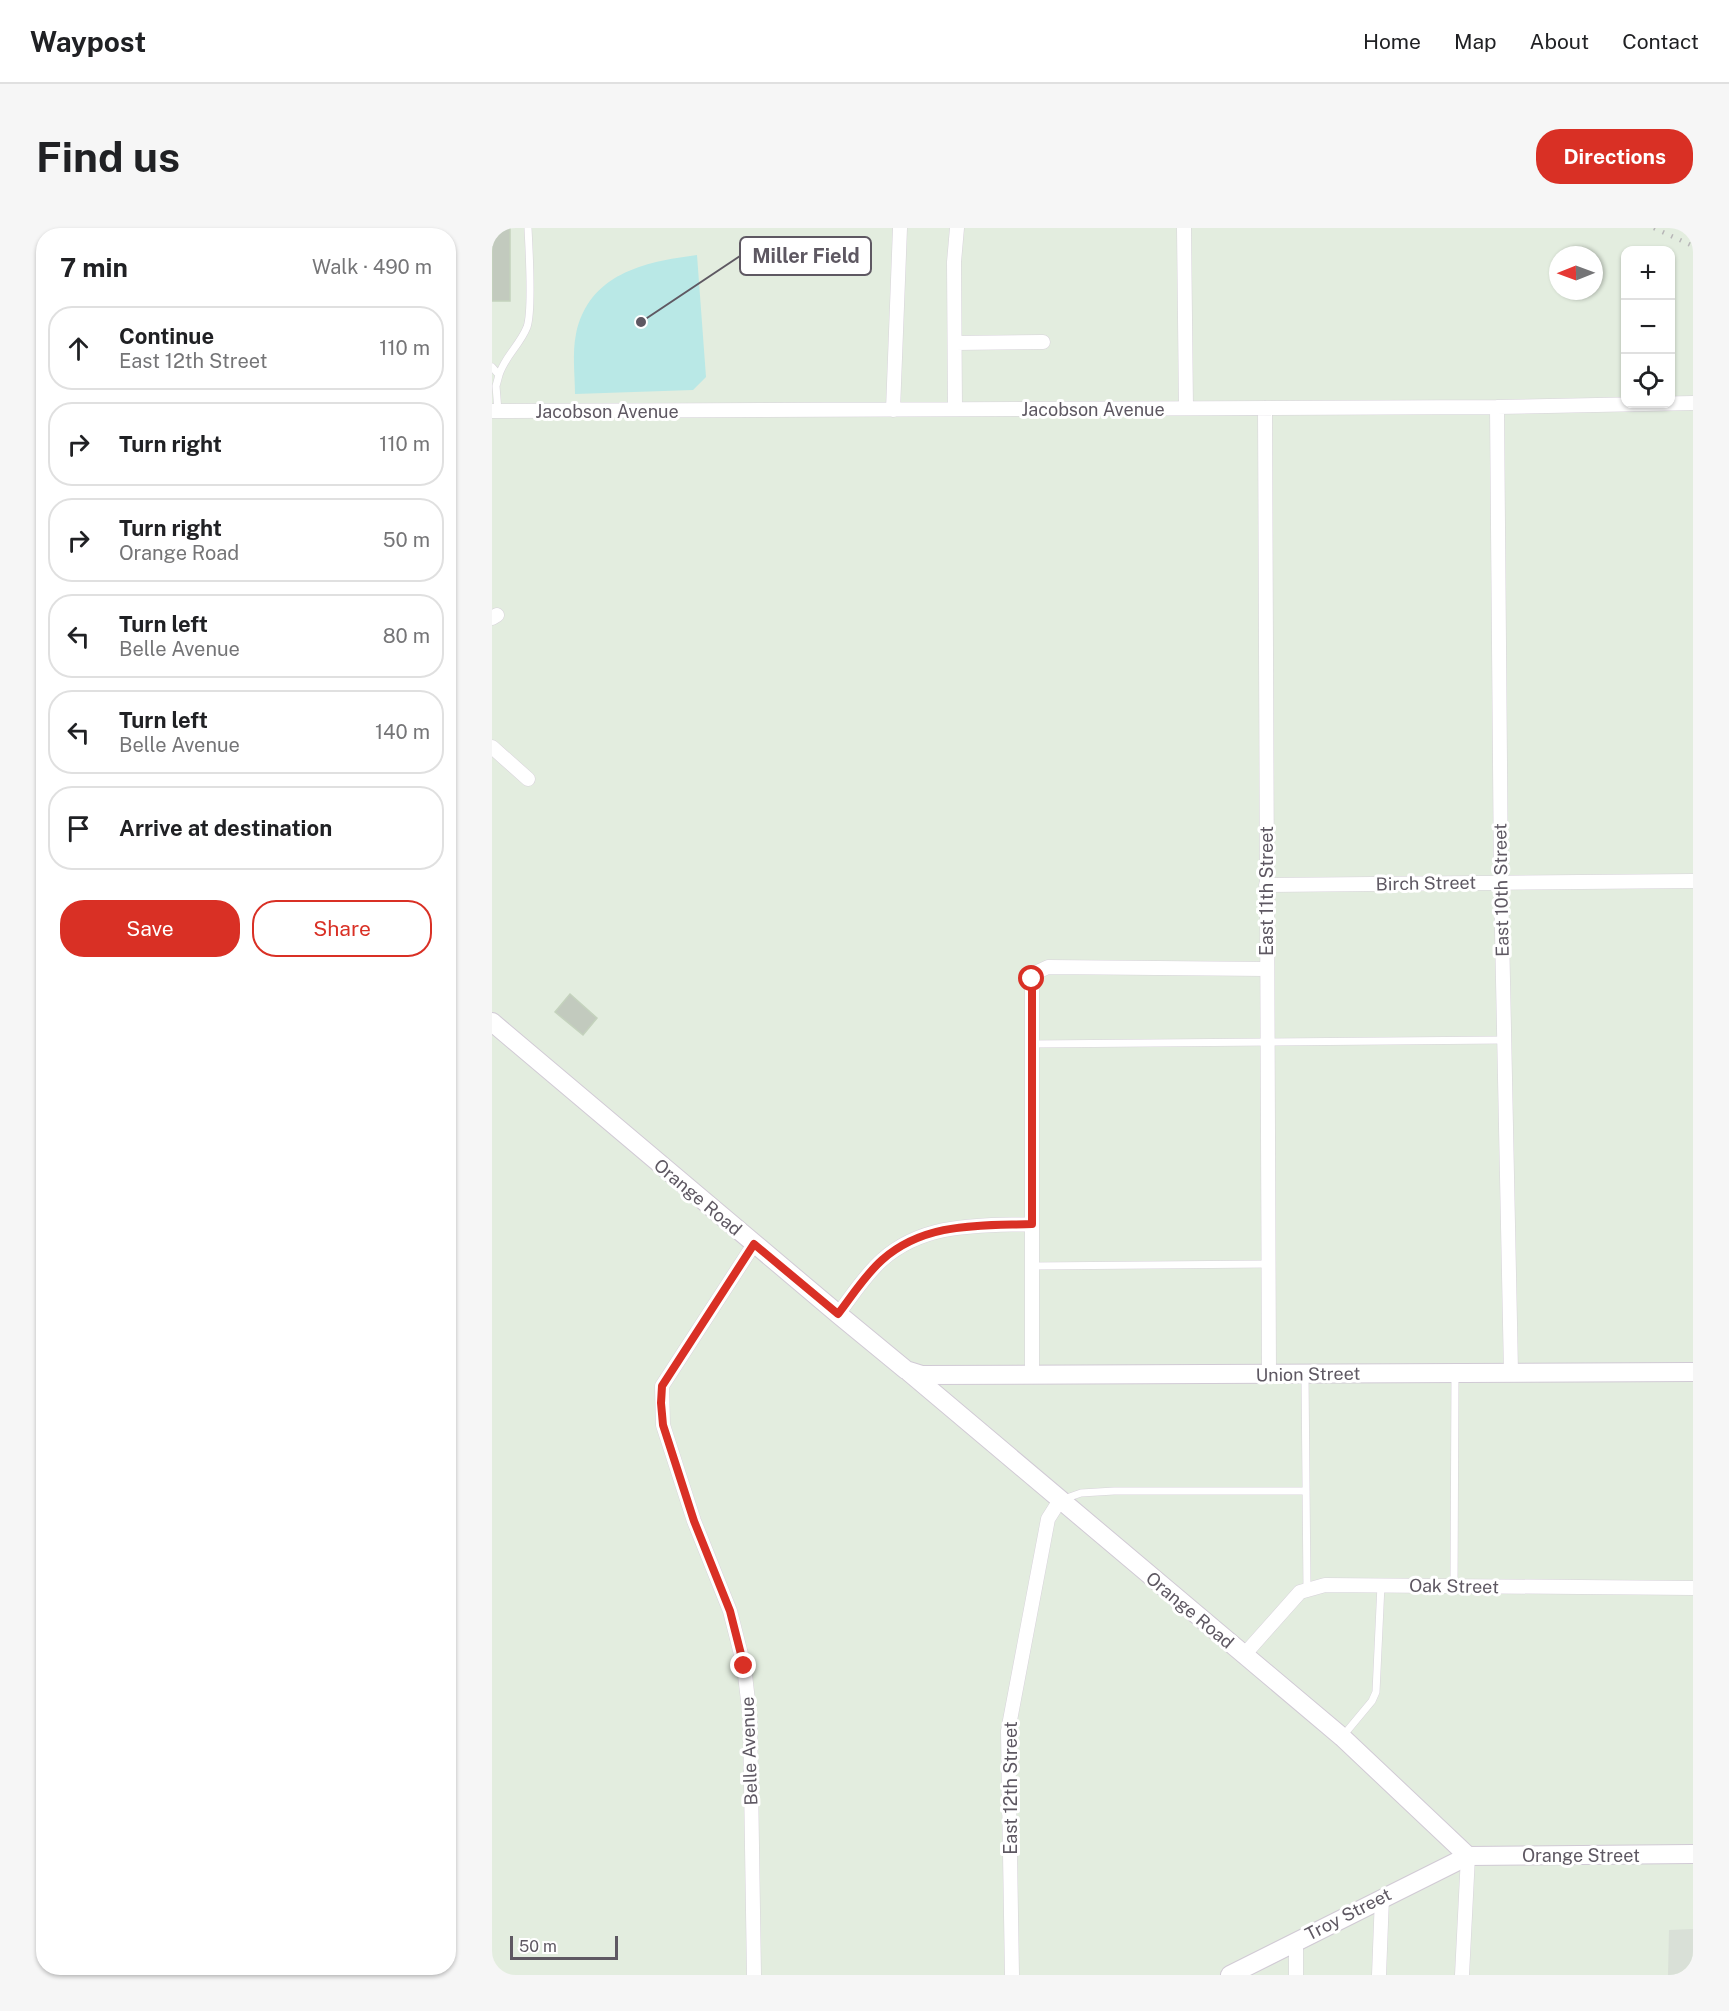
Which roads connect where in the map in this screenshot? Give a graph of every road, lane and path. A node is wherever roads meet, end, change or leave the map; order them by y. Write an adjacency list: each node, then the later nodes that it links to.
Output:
1 (528, 228): 8 (lane)
2 (900, 228): 14 (street)
3 (957, 228): 6 (street)
4 (1184, 228): 11 (street)
5 (1043, 342): 6 (street)
6 (955, 343): 13 (street)
7 (492, 367): 8 (lane)
8 (499, 375): 15 (lane)
9 (1693, 403): 10 (street, Jacobson Avenue)
10 (1497, 407): 12 (street, Jacobson Avenue); 19 (street, East 10th Street)
11 (1186, 408): 12 (street, Jacobson Avenue); 13 (street, Jacobson Avenue)
12 (1265, 408): 20 (street, East 11th Street)
13 (955, 409): 14 (street, Jacobson Avenue)
14 (894, 410): 15 (street, Jacobson Avenue)
15 (495, 411)
16 (492, 747): 17 (street)
17 (528, 779)
18 (1693, 881): 19 (street, Birch Street)
19 (1501, 882): 20 (street, Birch Street); 23 (street, East 10th Street)
20 (1266, 885): 21 (street, East 11th Street)
21 (1266, 969): 24 (street, East 11th Street); 25 (street)
22 (492, 1023): 27 (main road, Orange Road)
23 (1504, 1040): 24 (lane); 33 (street, East 10th Street)
24 (1267, 1043): 25 (lane); 28 (street, East 11th Street)
25 (1032, 1044): 26 (street)
26 (1032, 1224): 29 (street); 30 (street)
27 (754, 1244): 30 (main road, Orange Road); 50 (street, Belle Avenue)
28 (1269, 1264): 29 (lane); 35 (street, East 11th Street)
29 (1033, 1266): 37 (street)
30 (838, 1314): 31 (main road, Orange Road)
31 (914, 1372): 37 (main road, Union Street); 39 (main road, Orange Road)
32 (1455, 1372): 33 (main road, Union Street); 36 (main road, Union Street); 41 (lane)
33 (1511, 1372): 34 (main road, Union Street)
34 (1693, 1372)
35 (1269, 1374): 36 (main road, Union Street); 37 (main road, Union Street)
36 (1305, 1374): 38 (lane)
37 (1032, 1376)
38 (1306, 1491): 39 (lane); 43 (lane)
39 (1060, 1500): 44 (main road, Orange Road); 51 (street, East 12th Street)
40 (1381, 1585): 41 (street, Oak Street); 43 (street, Oak Street); 45 (lane)
41 (1454, 1586): 42 (street, Oak Street)
42 (1693, 1588)
43 (1307, 1589): 44 (street)
44 (1244, 1655): 45 (main road, Orange Road)
45 (1342, 1737): 47 (main road, Orange Road)
46 (1693, 1854): 47 (main road, Orange Street)
47 (1468, 1856): 48 (main road, Troy Street); 55 (street)
48 (1382, 1897): 49 (main road, Troy Street); 54 (street)
49 (1296, 1941): 52 (main road, Troy Street); 53 (street)
50 (754, 1975)
51 (1012, 1975)
52 (1230, 1975)
53 (1296, 1975)
54 (1379, 1975)
55 (1462, 1975)

